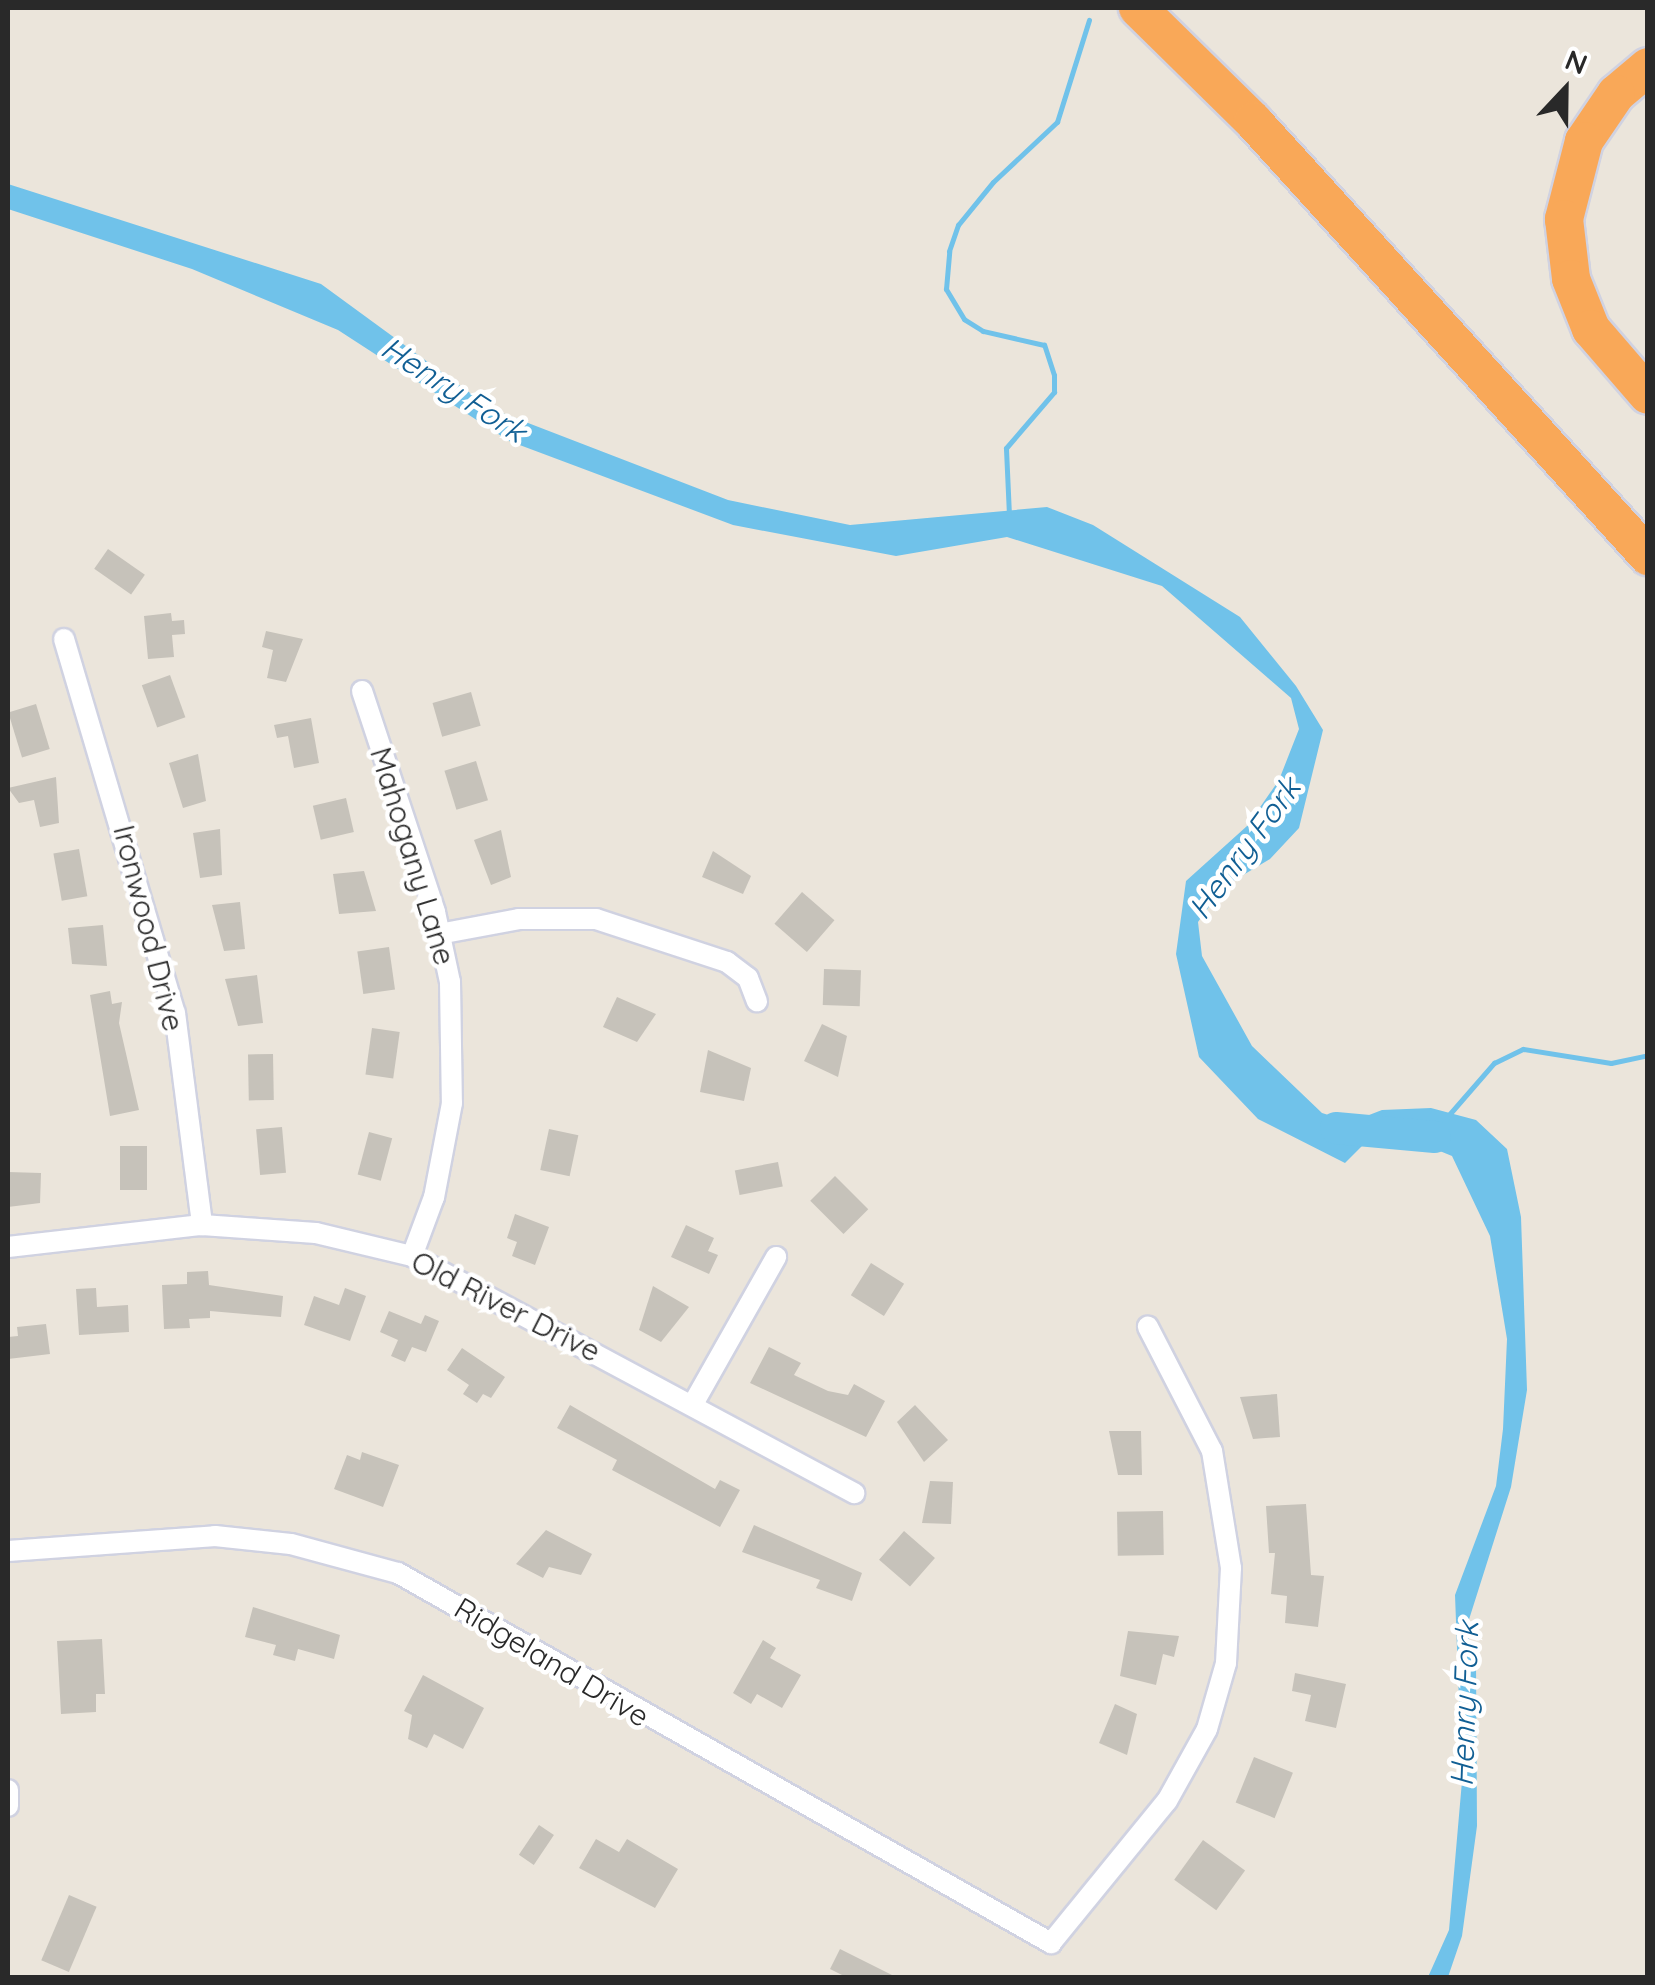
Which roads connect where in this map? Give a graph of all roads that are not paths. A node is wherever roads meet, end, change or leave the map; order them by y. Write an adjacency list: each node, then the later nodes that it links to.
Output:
1 (1138, 8): 4 (highway)
2 (1648, 67): 3 (highway)
3 (1648, 395)
4 (1648, 556)
5 (64, 638): 9 (street, Ironwood Drive)
6 (362, 691): 7 (street, Mahogany Lane)
7 (440, 934): 8 (street); 11 (street, Mahogany Lane)
8 (757, 1001)
9 (202, 1225): 10 (street, Old River Drive); 11 (street, Old River Drive)
10 (8, 1248)
11 (412, 1256): 14 (street, Old River Drive)
12 (776, 1257): 14 (street)
13 (1148, 1327): 16 (street, Ridgeland Drive)
14 (694, 1404): 15 (street, Old River Drive)
15 (854, 1493)
16 (8, 1550)
17 (8, 1790): 18 (street)
18 (8, 1806)

